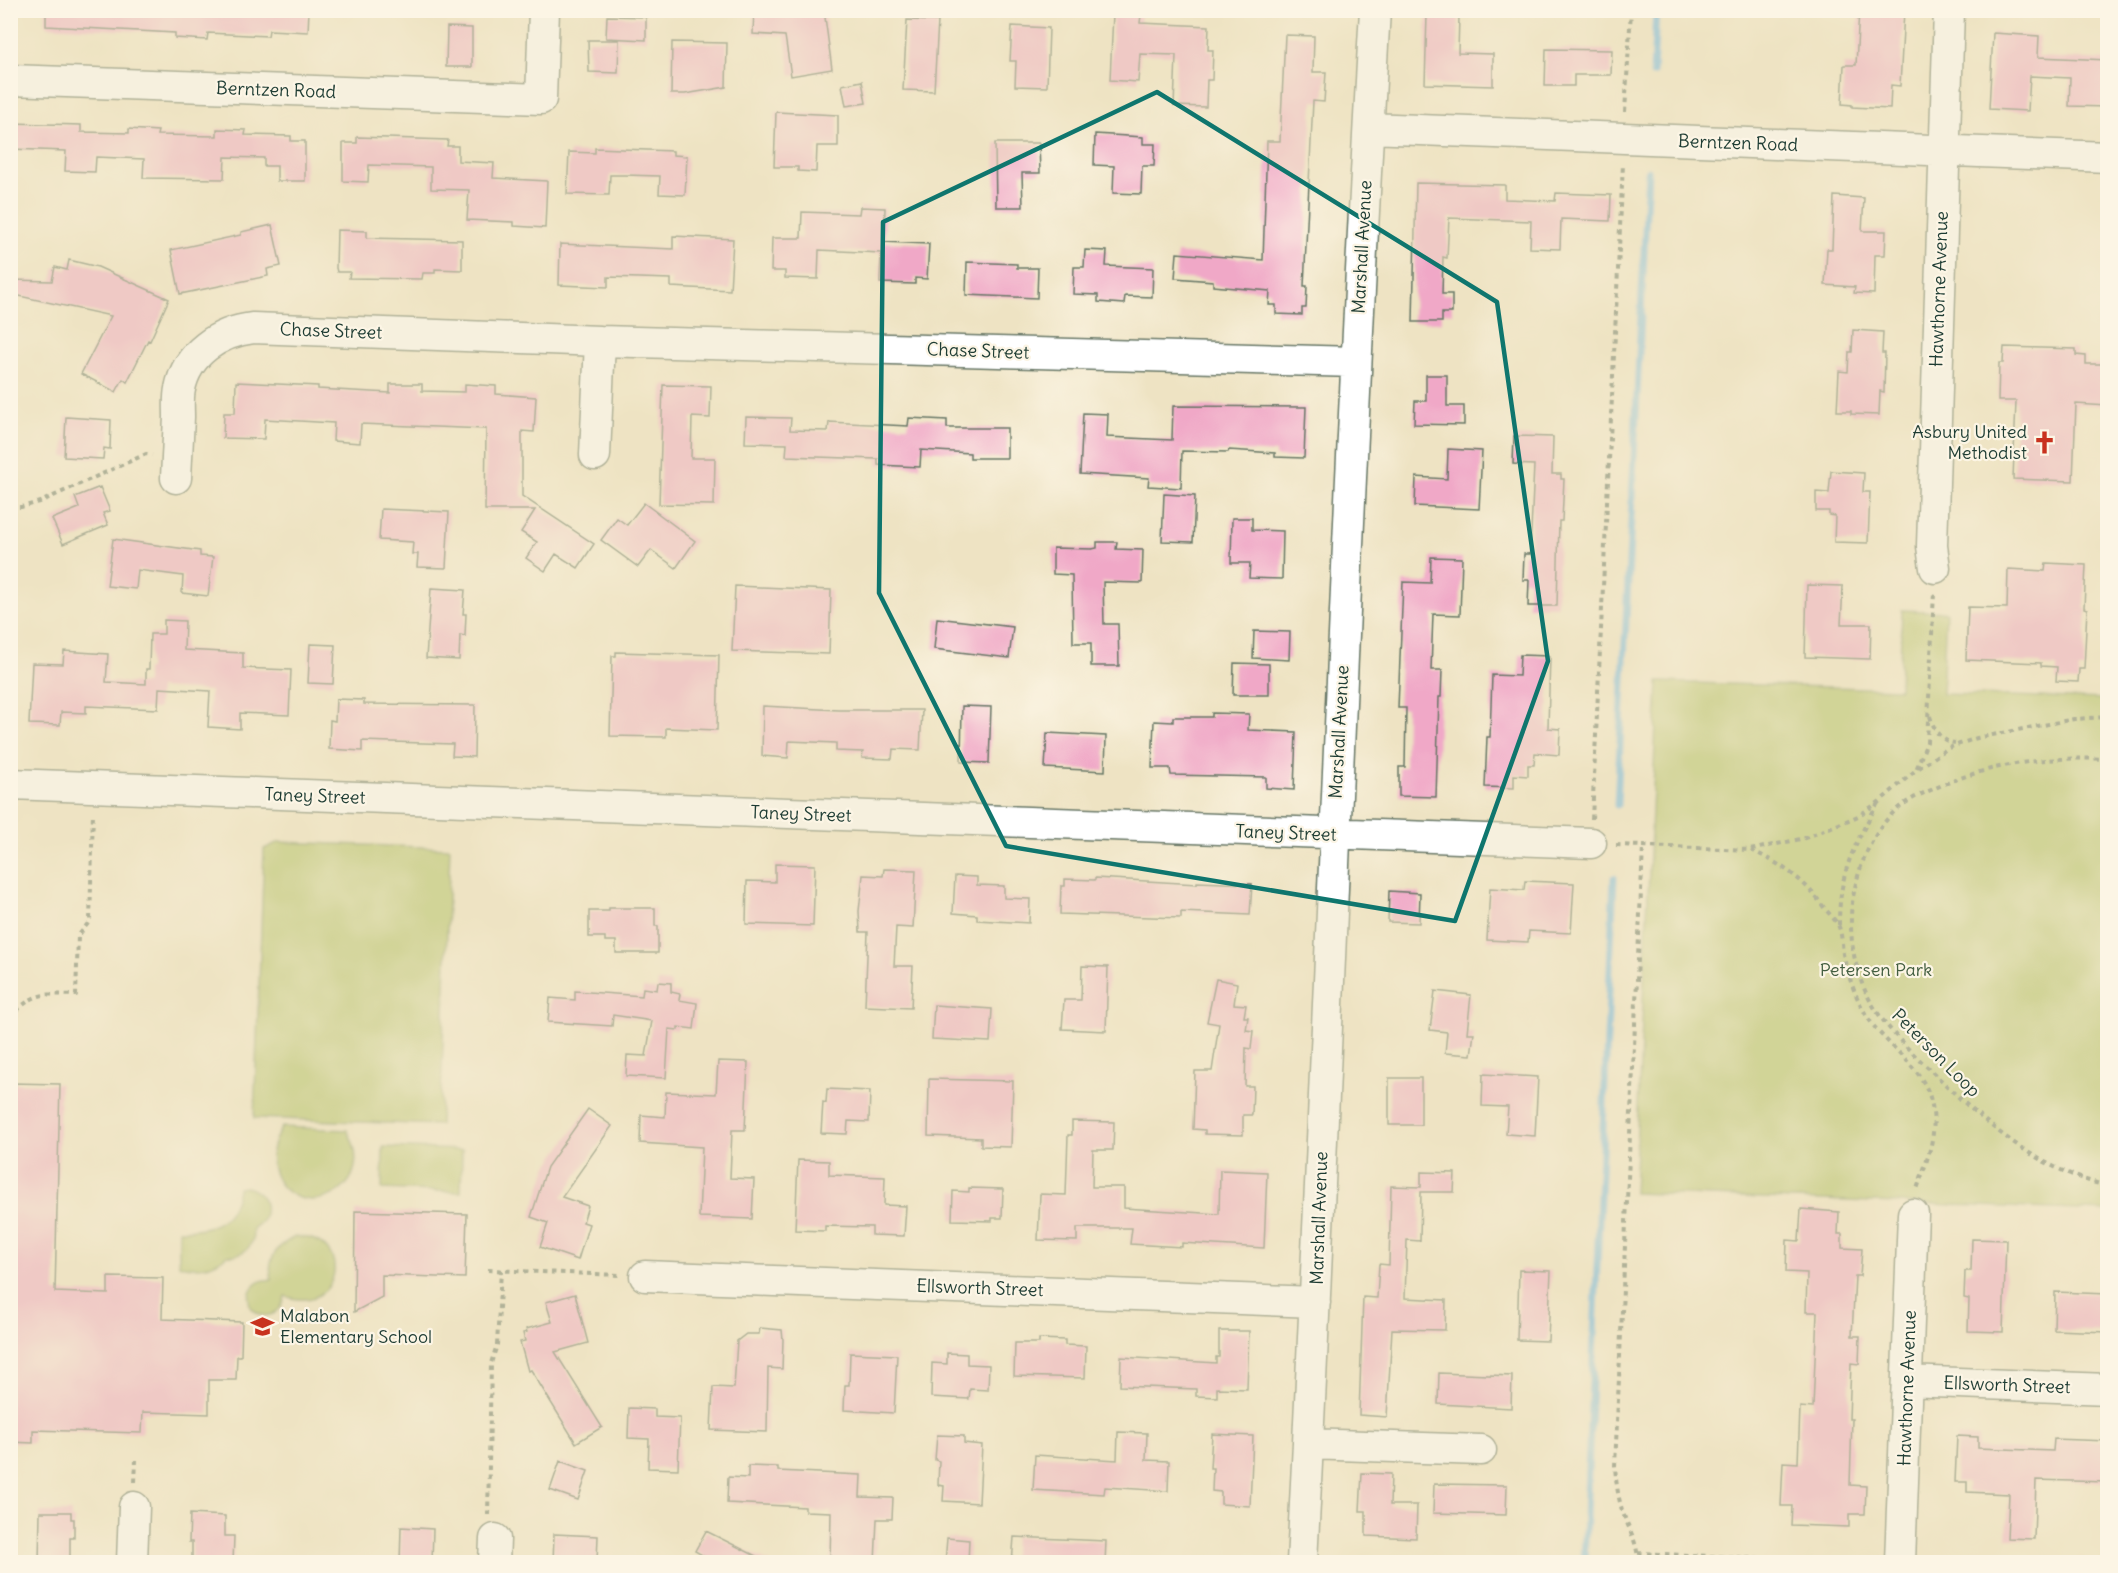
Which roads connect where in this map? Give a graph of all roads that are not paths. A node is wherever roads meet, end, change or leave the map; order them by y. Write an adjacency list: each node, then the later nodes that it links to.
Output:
1 (544, 10): 4 (street, Berntzen Road)
2 (1376, 10): 5 (street, Marshall Avenue)
3 (1950, 10): 6 (street, Hawthorne Avenue)
4 (10, 80)
5 (1369, 128): 6 (street, Berntzen Road); 9 (street, Marshall Avenue)
6 (1944, 151): 7 (street, Berntzen Road); 12 (street, Hawthorne Avenue)
7 (2108, 157)
8 (600, 341): 9 (street, Chase Street); 10 (street); 11 (street, Chase Street)
9 (1356, 362): 14 (street, Marshall Avenue)
10 (595, 455)
11 (176, 478)
12 (1935, 568)
13 (10, 784): 14 (street, Taney Street)
14 (1335, 834): 15 (street, Taney Street); 18 (street, Marshall Avenue)
15 (1591, 843)
16 (1913, 1214): 19 (street, Hawthorne Avenue)
17 (645, 1276): 18 (street, Ellsworth Street)
18 (1316, 1302): 21 (street, Marshall Avenue)
19 (1907, 1381): 20 (street, Ellsworth Street); 26 (street, Hawthorne Avenue)
20 (2108, 1389)
21 (1308, 1444): 22 (street); 25 (street, Marshall Avenue)
22 (1480, 1450)
23 (134, 1507): 24 (street)
24 (132, 1563)
25 (1302, 1563)
26 (1900, 1563)

